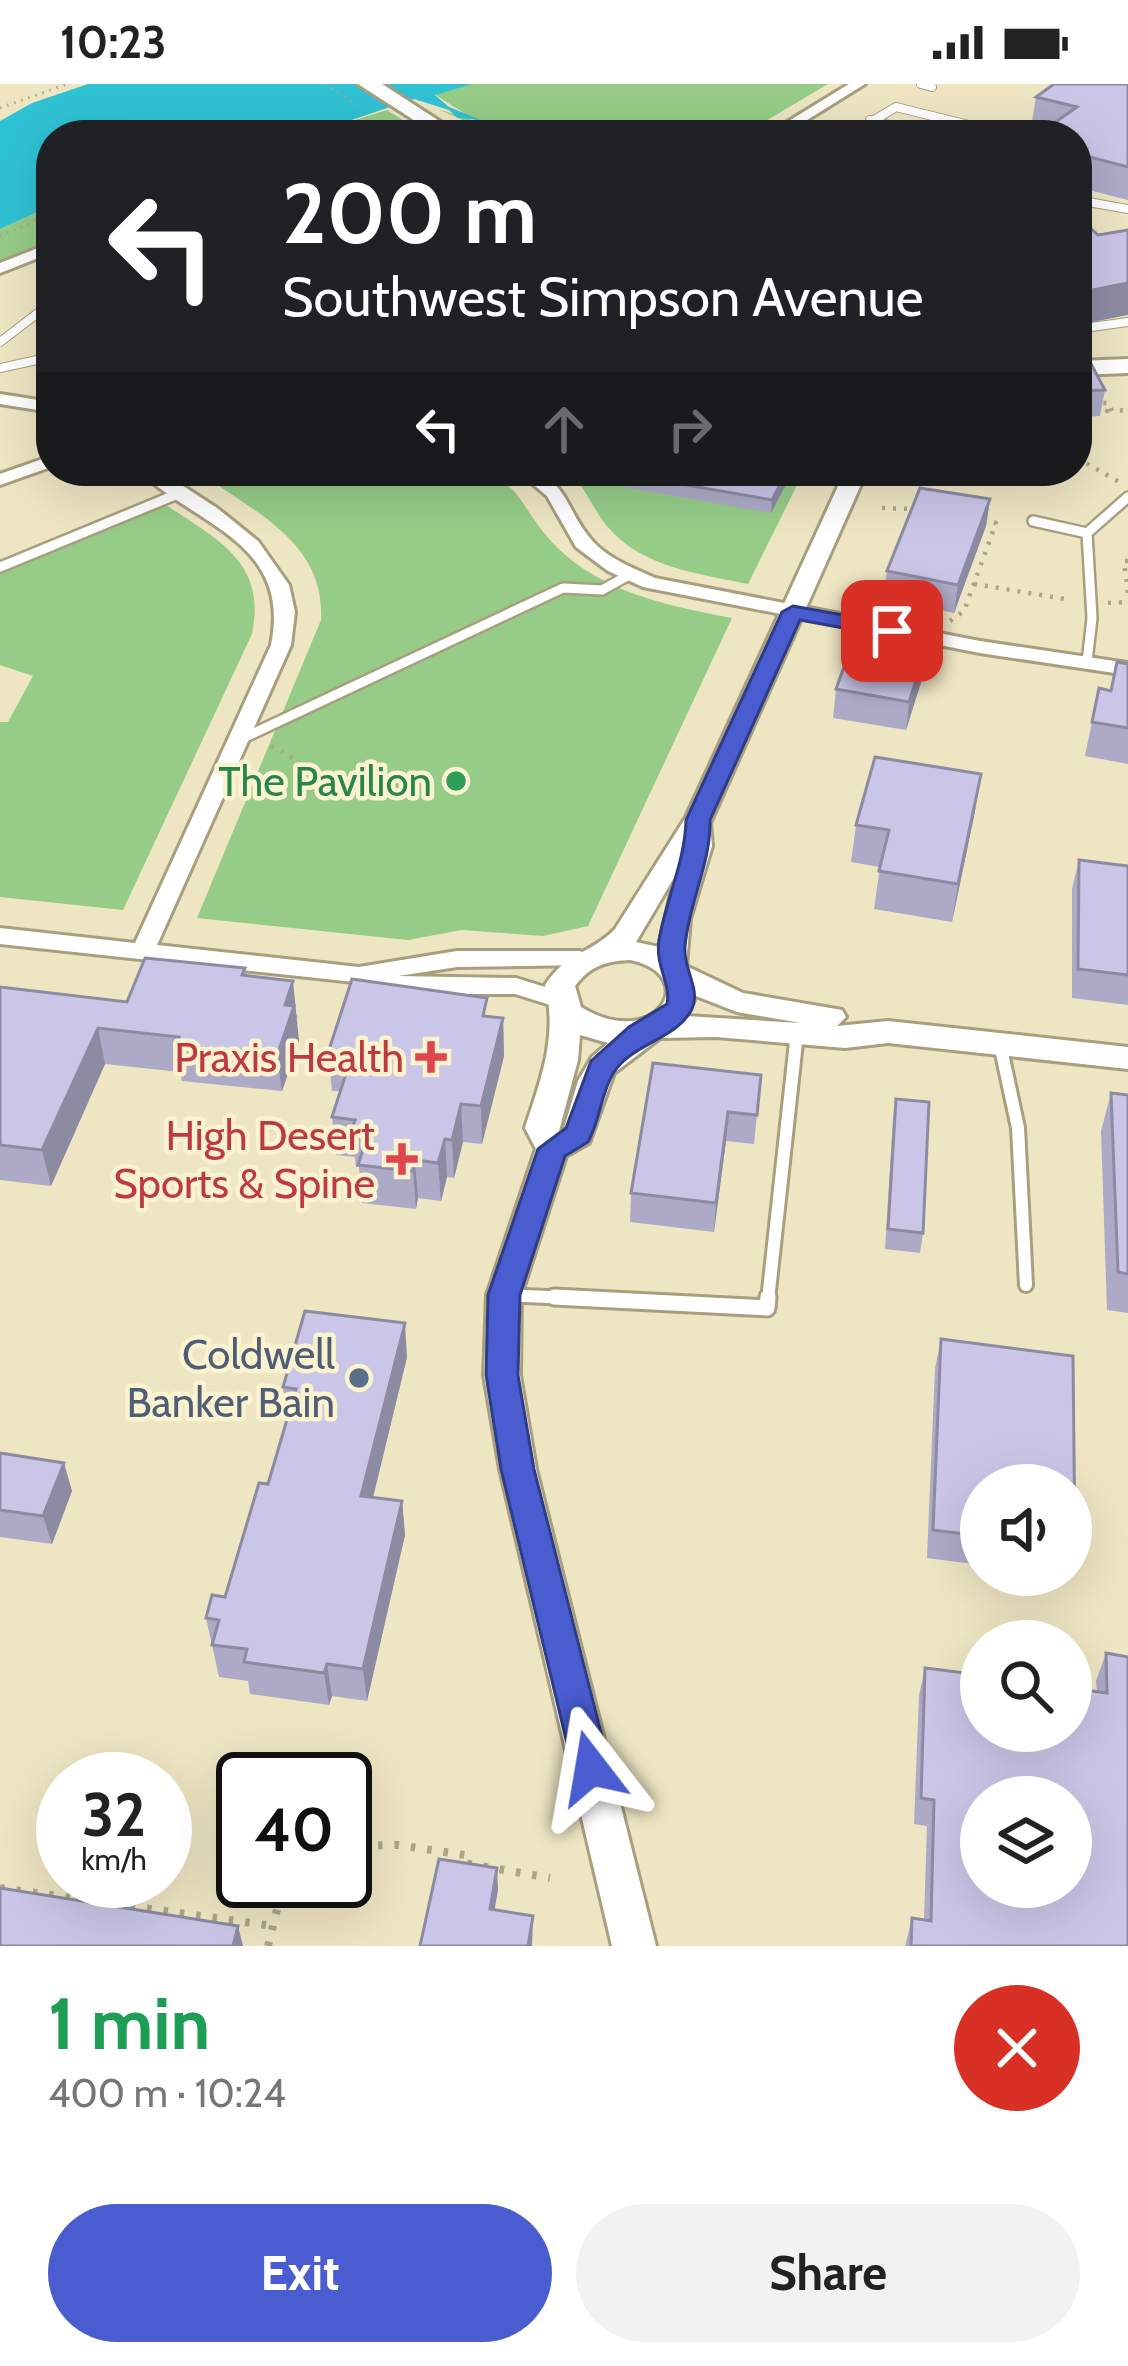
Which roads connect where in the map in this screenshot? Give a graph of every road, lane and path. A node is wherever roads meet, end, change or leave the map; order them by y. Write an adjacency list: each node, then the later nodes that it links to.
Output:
1 (68, 84): 6 (path)
2 (368, 84): 7 (main road)
3 (858, 84): 8 (street)
4 (921, 84): 5 (lane)
5 (932, 87)
6 (0, 108)
7 (426, 120)
8 (798, 120)
9 (870, 120): 10 (lane)
10 (953, 120)
11 (1092, 203): 12 (lane)
12 (1128, 209)
13 (36, 219): 14 (path)
14 (0, 236)
15 (36, 254): 16 (street)
16 (0, 268)
17 (36, 314): 20 (lane)
18 (1128, 322): 19 (lane)
19 (1092, 327)
20 (0, 342)
21 (1128, 351): 22 (main road)
22 (1092, 352)
23 (36, 360): 26 (lane)
24 (1128, 366): 25 (main road)
25 (1092, 367)
26 (0, 368)
27 (0, 400): 28 (street)
28 (36, 405)
29 (1128, 409): 29 (path)
30 (36, 467): 32 (street)
31 (1092, 467): 37 (path)
32 (0, 480)
33 (156, 486): 45 (lane)
34 (170, 486): 54 (street)
35 (545, 486): 46 (street)
36 (852, 486): 50 (street)
37 (1128, 487)
38 (1128, 497): 43 (lane)
39 (881, 508): 40 (path)
40 (930, 511)
41 (974, 519): 47 (path)
42 (1033, 520): 43 (lane)
43 (1088, 532): 49 (lane)
44 (1128, 561): 48 (path)
45 (0, 567)
46 (629, 574): 50 (street); 54 (lane)
47 (974, 584): 49 (path); 51 (path)
48 (1128, 598): 49 (path)
49 (1090, 602): 52 (lane)
50 (793, 612): 52 (street); 57 (street)
51 (940, 622)
52 (1087, 662): 53 (street)
53 (1128, 669)
54 (238, 740): 60 (street)
55 (268, 745): 56 (path)
56 (308, 776)
57 (698, 820): 59 (street); 62 (street)
58 (0, 936): 60 (street)
59 (612, 950): 61 (street); 62 (street)
60 (143, 951): 63 (street)
61 (579, 959): 63 (street); 64 (street)
62 (674, 972): 65 (street); 66 (street)
63 (354, 974): 64 (street)
64 (564, 1006): 65 (street); 70 (street)
65 (648, 1031): 67 (street); 70 (street)
66 (888, 1032): 67 (street); 68 (street)
67 (797, 1033): 72 (lane)
68 (1000, 1044): 69 (street); 71 (lane)
69 (1128, 1058)
70 (552, 1149): 72 (street)
71 (1026, 1285)
72 (504, 1295): 79 (street)
73 (372, 1845): 74 (path)
74 (550, 1878)
75 (0, 1888): 77 (path)
76 (277, 1908): 77 (path)
77 (273, 1926): 78 (path)
78 (268, 1946)
79 (634, 1946)

